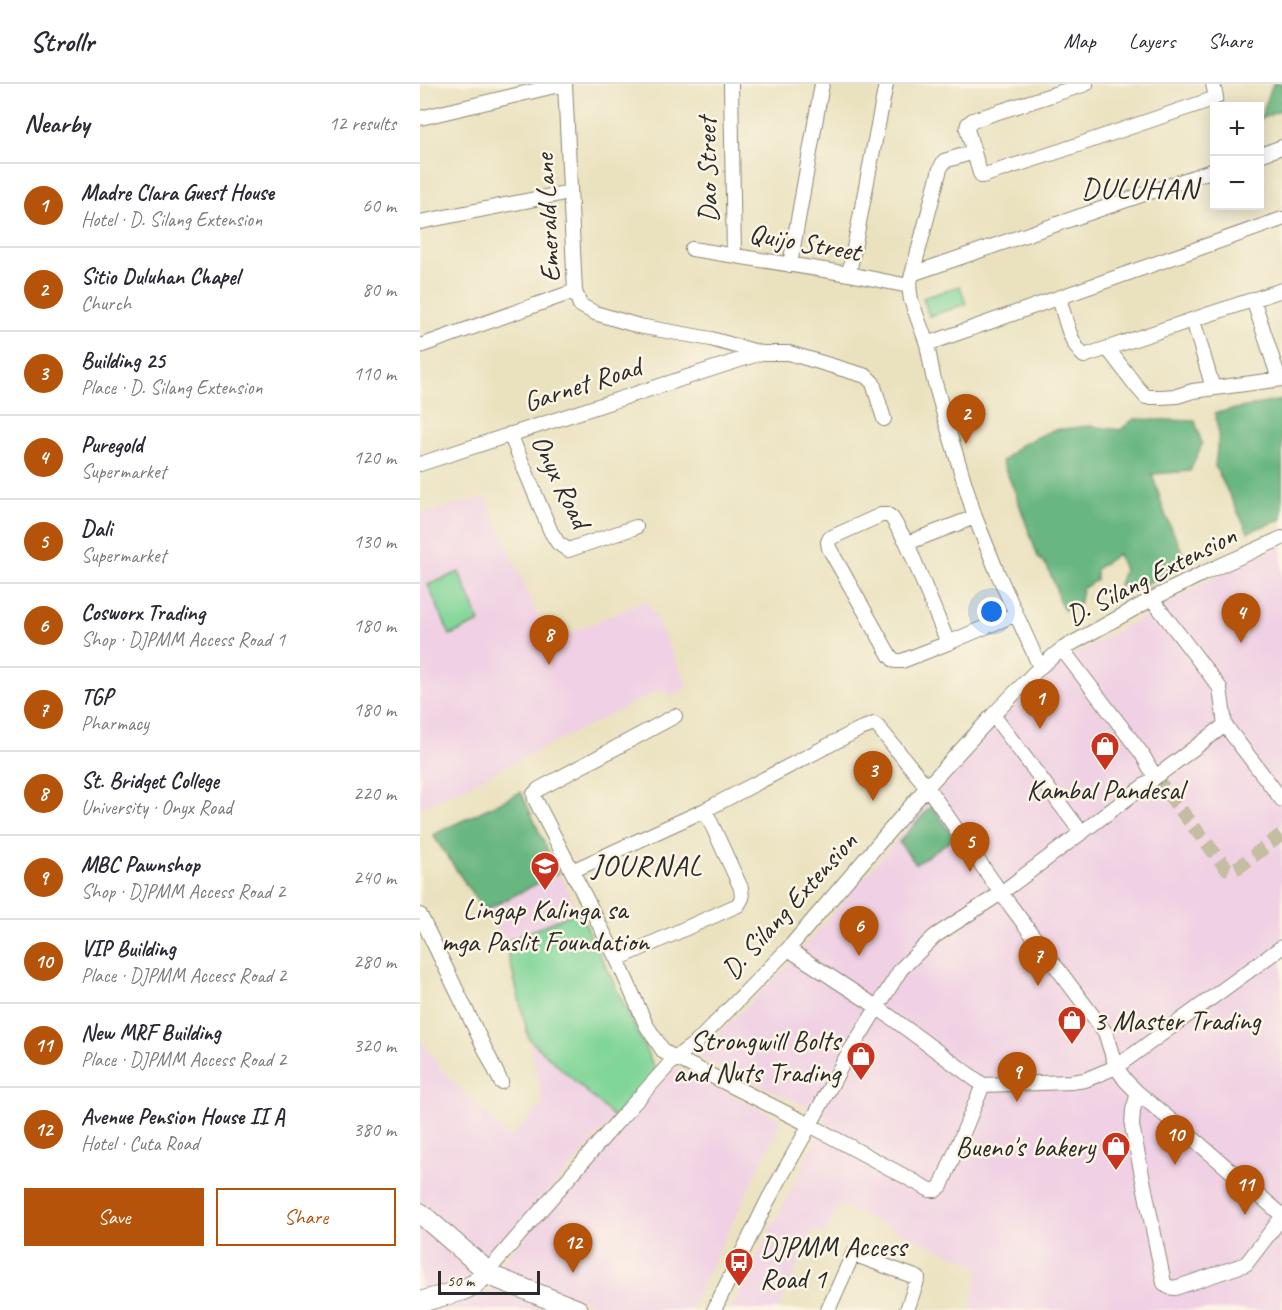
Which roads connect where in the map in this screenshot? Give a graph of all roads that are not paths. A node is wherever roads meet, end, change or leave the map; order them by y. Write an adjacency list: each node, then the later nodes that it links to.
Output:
1 (564, 84): 7 (street); 12 (street, Emerald Lane)
2 (730, 84): 16 (street, Dao Street)
3 (822, 84): 17 (street)
4 (886, 84): 18 (street)
5 (1086, 84): 9 (street)
6 (1213, 84): 9 (street)
7 (420, 118)
8 (1282, 147): 10 (street)
9 (974, 152): 19 (street)
10 (1264, 154)
11 (1210, 172): 19 (street)
12 (570, 192): 14 (street); 21 (street, Emerald Lane)
13 (1282, 219): 22 (street)
14 (420, 222)
15 (692, 249): 16 (street, Quijo Street)
16 (734, 255): 17 (street, Quijo Street)
17 (790, 265): 18 (street, Quijo Street)
18 (849, 274): 19 (street, Quijo Street)
19 (911, 280): 25 (street)
20 (1282, 290): 23 (street)
21 (575, 291): 26 (street); 28 (street, Emerald Lane)
22 (1059, 298): 25 (street); 27 (street)
23 (1253, 299): 24 (street); 29 (street)
24 (1193, 320): 27 (street); 30 (street)
25 (927, 344): 34 (street)
26 (420, 346)
27 (1108, 349): 30 (street)
28 (761, 353): 31 (street); 32 (street, Garnet Road)
29 (1280, 379): 30 (street)
30 (1213, 388)
31 (884, 418)
32 (510, 434): 33 (street, Garnet Road); 35 (street, Onyx Road)
33 (420, 464)
34 (975, 517): 37 (street); 39 (street)
35 (636, 527)
36 (1282, 538): 38 (street, D. Silang Extension)
37 (907, 543): 40 (street); 40 (street)
38 (1152, 599): 41 (street, D. Silang Extension); 45 (street)
39 (1016, 614): 40 (street); 42 (street)
40 (948, 643)
41 (1062, 649): 42 (street, D. Silang Extension); 46 (street)
42 (1040, 667): 43 (street, D. Silang Extension)
43 (993, 715): 47 (street, D. Silang Extension); 50 (street)
44 (675, 716): 51 (street)
45 (1225, 725): 46 (street); 48 (street)
46 (1155, 777): 50 (street)
47 (927, 788): 49 (street); 52 (street); 56 (street, D. Silang Extension)
48 (1282, 800)
49 (705, 810): 51 (street); 58 (street)
50 (1081, 832): 52 (street)
51 (572, 872): 58 (street)
52 (1001, 893): 59 (street); 61 (street)
53 (420, 915): 54 (street)
54 (434, 944): 57 (street); 62 (street)
55 (1282, 947): 61 (street)
56 (788, 949): 59 (street); 60 (street, D. Silang Extension)
57 (420, 951)
58 (617, 958): 60 (street)
59 (877, 1007): 63 (street); 65 (street)
60 (675, 1058): 65 (street); 68 (street, D. Silang Extension)
61 (1116, 1067): 63 (street); 64 (street)
62 (501, 1082)
63 (983, 1084): 65 (street)
64 (1138, 1093): 67 (street); 67 (street)
65 (810, 1125): 71 (street)
66 (420, 1213): 68 (street)
67 (1282, 1216)
68 (487, 1272): 69 (street); 70 (street)
69 (420, 1302)
70 (578, 1310)
71 (714, 1310)
72 (828, 1310): 73 (street)
73 (907, 1310)

